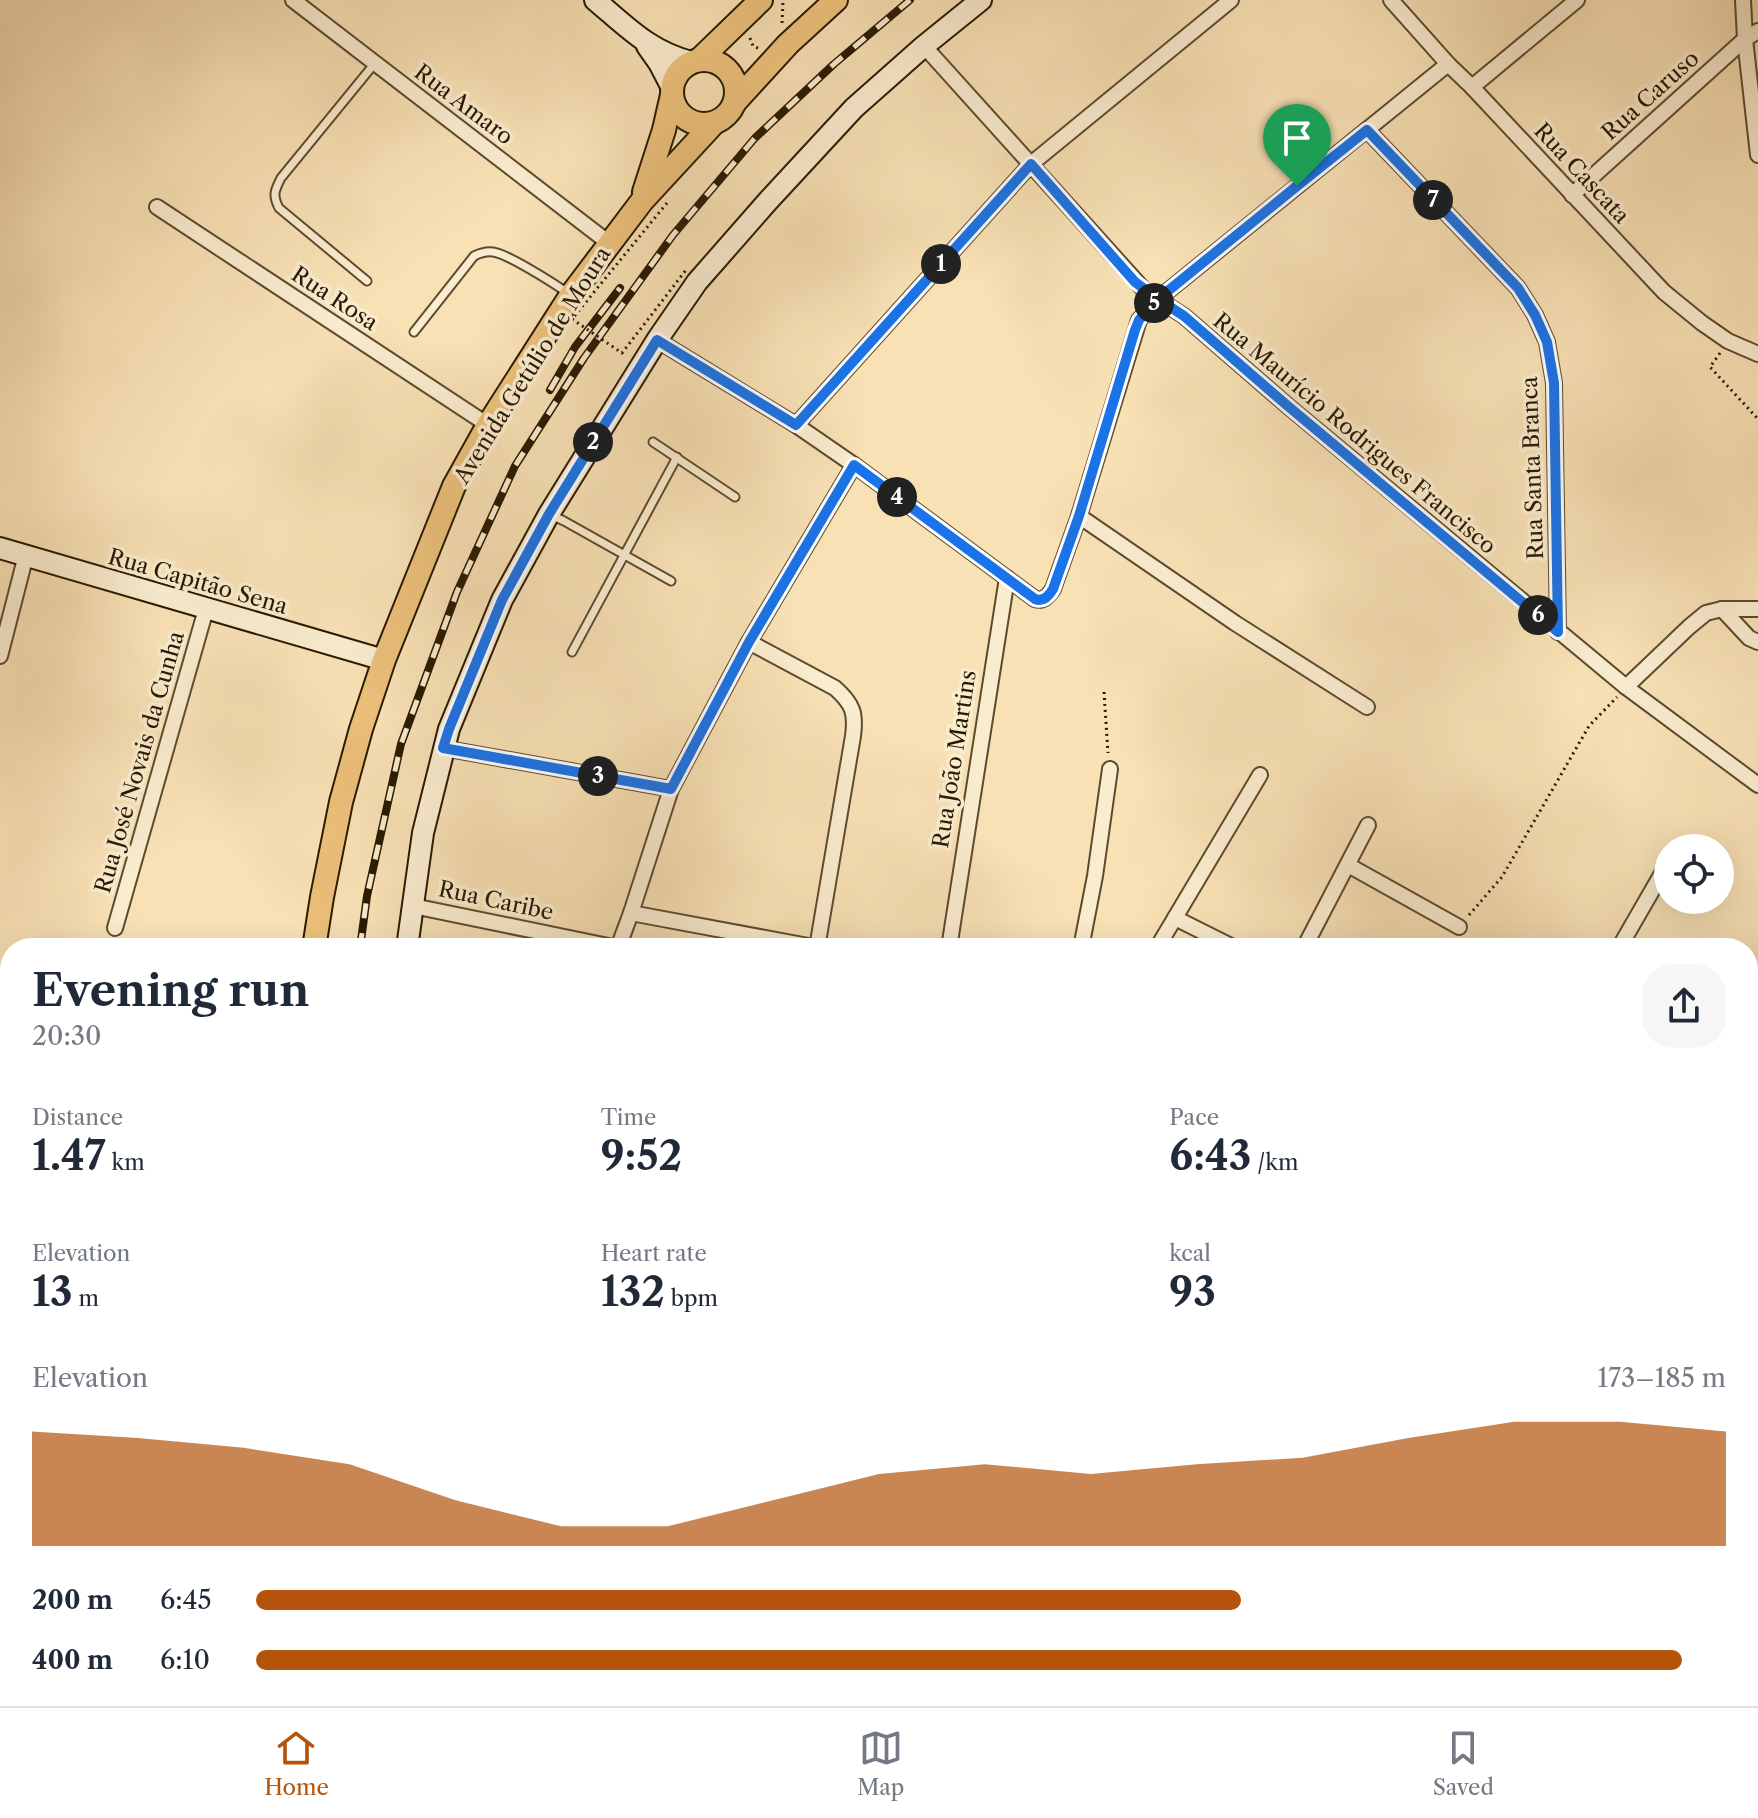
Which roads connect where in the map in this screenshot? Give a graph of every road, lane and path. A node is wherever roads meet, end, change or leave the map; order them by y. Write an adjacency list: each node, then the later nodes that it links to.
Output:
1 (293, 0): 17 (street, Rua Amaro)
2 (595, 0): 13 (main road)
3 (836, 0): 21 (main road)
4 (981, 0): 14 (main road)
5 (1231, 0): 25 (street)
6 (1391, 0): 18 (street, Rua Cascata)
7 (1577, 0): 19 (street)
8 (1743, 0): 11 (street)
9 (776, 3): 10 (path); 16 (main road)
10 (782, 26)
11 (1752, 35): 24 (street); 26 (street, Rua Caruso)
12 (749, 36): 15 (path)
13 (645, 43): 16 (main road); 20 (main road)
14 (924, 46): 25 (street, Rua Maurício Rodrigues Francisco); 36 (main road)
15 (769, 49)
16 (695, 61): 20 (main road); 21 (main road)
17 (375, 63): 30 (street, Rua Amaro); 32 (lane)
18 (1448, 64): 19 (street, Rua Cascata); 23 (street)
19 (1472, 87): 26 (street, Rua Cascata)
20 (672, 91): 22 (main road); 27 (main road, Avenida Getúlio de Moura)
21 (735, 102): 22 (main road)
22 (714, 123): 27 (main road, Avenida Getúlio de Moura)
23 (1367, 130): 34 (street); 56 (street, Rua Santa Branca)
24 (1758, 155)
25 (1031, 164): 34 (street, Rua Maurício Rodrigues Francisco); 41 (street)
26 (1572, 195): 37 (street, Rua Cascata)
27 (642, 201): 30 (main road, Avenida Getúlio de Moura)
28 (667, 203): 31 (path, bridge)
29 (157, 207): 40 (street, Rua Rosa)
30 (609, 243): 33 (main road, Avenida Getúlio de Moura)
31 (686, 270)
32 (367, 281)
33 (571, 295): 35 (lane); 40 (main road, Avenida Getúlio de Moura)
34 (1158, 299): 47 (street); 56 (street, Rua Maurício Rodrigues Francisco)
35 (414, 332)
36 (657, 340): 41 (street); 46 (main road)
37 (1728, 341): 38 (street, Rua Cascata); 39 (path)
38 (1758, 354)
39 (1758, 419)
40 (488, 425): 61 (main road, Avenida Getúlio de Moura)
41 (796, 425): 44 (street)
42 (653, 442): 43 (lane)
43 (677, 457): 45 (lane); 50 (lane)
44 (854, 465): 51 (street); 57 (street)
45 (735, 497)
46 (549, 514): 50 (lane); 65 (main road)
47 (1079, 516): 51 (street); 64 (street)
48 (0, 548): 49 (main road, Rua Capitão Sena)
49 (26, 555): 53 (main road, Rua Capitão Sena); 59 (street)
50 (624, 555): 52 (lane); 60 (lane)
51 (1007, 578): 84 (street, Rua João Martins)
52 (671, 581)
53 (206, 609): 61 (main road, Rua Capitão Sena); 77 (street, Rua José Novais da Cunha)
54 (1722, 609): 55 (street); 58 (street); 62 (street)
55 (1758, 609)
56 (1558, 632): 62 (street, Rua Maurício Rodrigues Francisco)
57 (749, 642): 69 (street); 83 (street)
58 (1758, 642)
59 (1, 649)
60 (572, 652)
61 (384, 660): 78 (main road, Avenida Getúlio de Moura)
62 (1626, 687): 68 (street, Rua Maurício Rodrigues Francisco); 76 (path)
63 (1104, 692): 66 (path)
64 (1367, 707)
65 (443, 748): 69 (street); 73 (main road)
66 (1110, 769): 85 (street)
67 (1260, 775): 75 (street)
68 (1758, 785)
69 (671, 789): 74 (street)
70 (1368, 825): 71 (street)
71 (1348, 865): 76 (street); 88 (street)
72 (1654, 887): 89 (street)
73 (413, 906): 79 (main road); 80 (street, Rua Caribe)
74 (631, 913): 81 (street); 82 (street)
75 (1175, 918): 86 (street); 87 (street)
76 (1459, 927)
77 (115, 928)
78 (316, 938)
79 (408, 938)
80 (569, 938)
81 (622, 938)
82 (765, 938)
83 (820, 938)
84 (951, 938)
85 (1083, 938)
86 (1163, 938)
87 (1215, 938)
88 (1309, 938)
89 (1625, 938)

